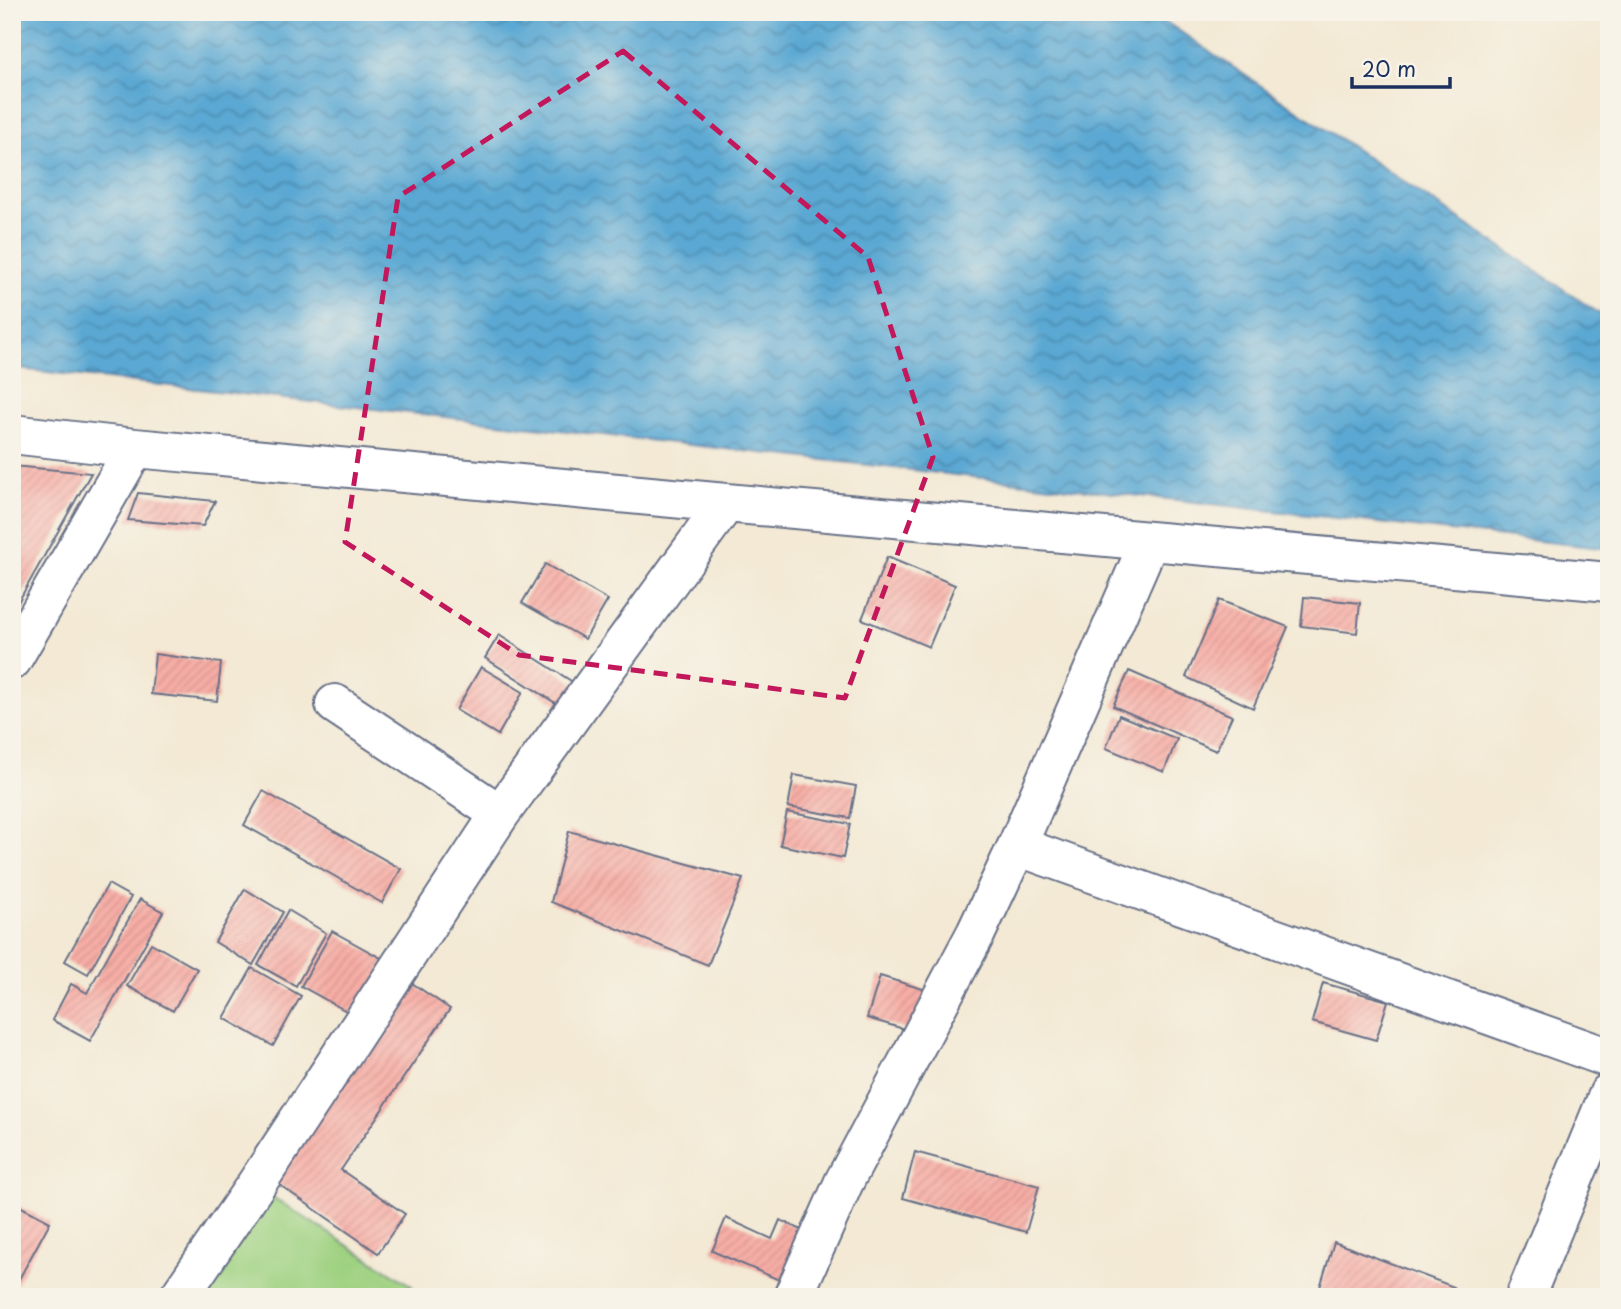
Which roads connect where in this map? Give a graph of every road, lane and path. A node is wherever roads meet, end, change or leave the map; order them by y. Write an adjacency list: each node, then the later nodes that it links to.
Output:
1 (12, 434): 2 (street)
2 (135, 448): 3 (street); 6 (street)
3 (726, 503): 4 (street); 8 (street)
4 (1149, 542): 5 (street); 9 (street)
5 (1609, 582)
6 (12, 660)
7 (335, 704): 8 (street)
8 (500, 814): 12 (street)
9 (1017, 846): 10 (street); 13 (street)
10 (1609, 1058)
11 (1609, 1093): 14 (street)
12 (178, 1297)
13 (793, 1297)
14 (1525, 1297)

